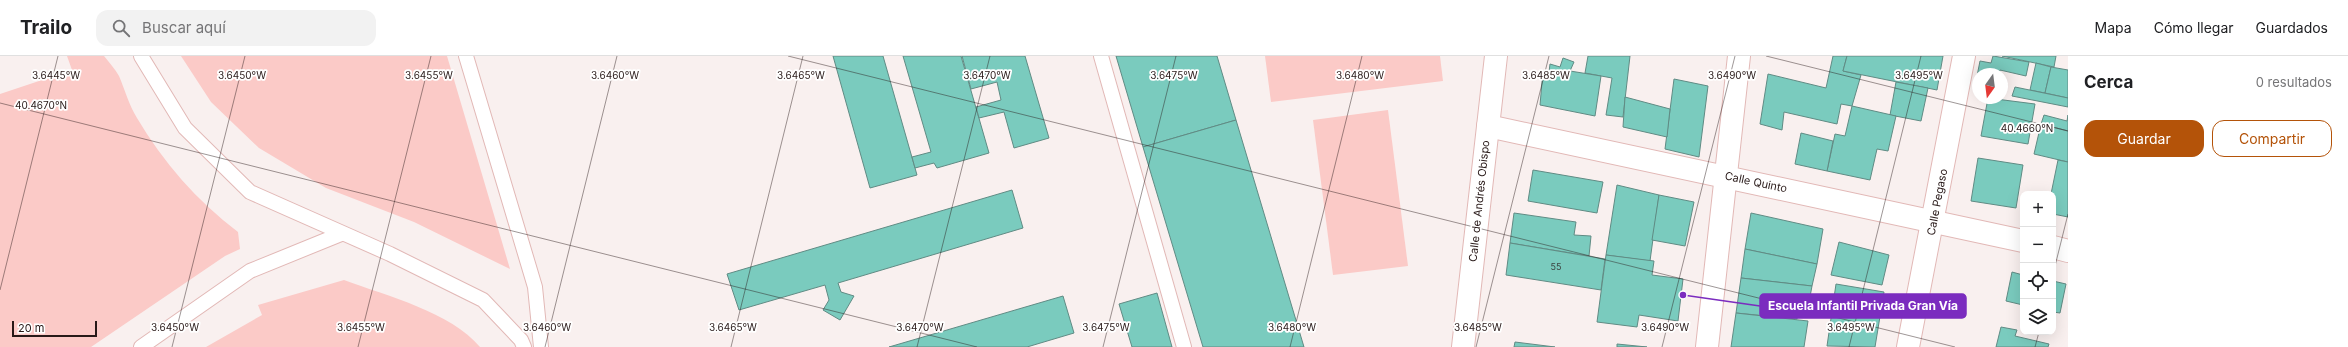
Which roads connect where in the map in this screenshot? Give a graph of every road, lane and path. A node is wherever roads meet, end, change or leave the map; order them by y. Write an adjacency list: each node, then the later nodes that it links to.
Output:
1 (141, 56): 10 (lane)
2 (466, 56): 16 (lane)
3 (1101, 56): 17 (lane)
4 (1496, 56): 7 (street, Calle de Andrés Obispo)
5 (1739, 56): 8 (street)
6 (1964, 56): 9 (street, Calle Pegaso)
7 (1488, 126): 8 (street, Calle Quinto); 18 (street, Calle de Andrés Obispo)
8 (1724, 175): 9 (street, Calle Quinto); 19 (street)
9 (1934, 221): 11 (street, Calle Quinto); 20 (street, Calle Pegaso)
10 (341, 234): 14 (lane); 15 (lane)
11 (2020, 240)
12 (2056, 248): 13 (street)
13 (2068, 251)
14 (141, 347)
15 (524, 347)
16 (541, 347)
17 (1184, 347)
18 (1463, 347)
19 (1706, 347)
20 (1908, 347)

